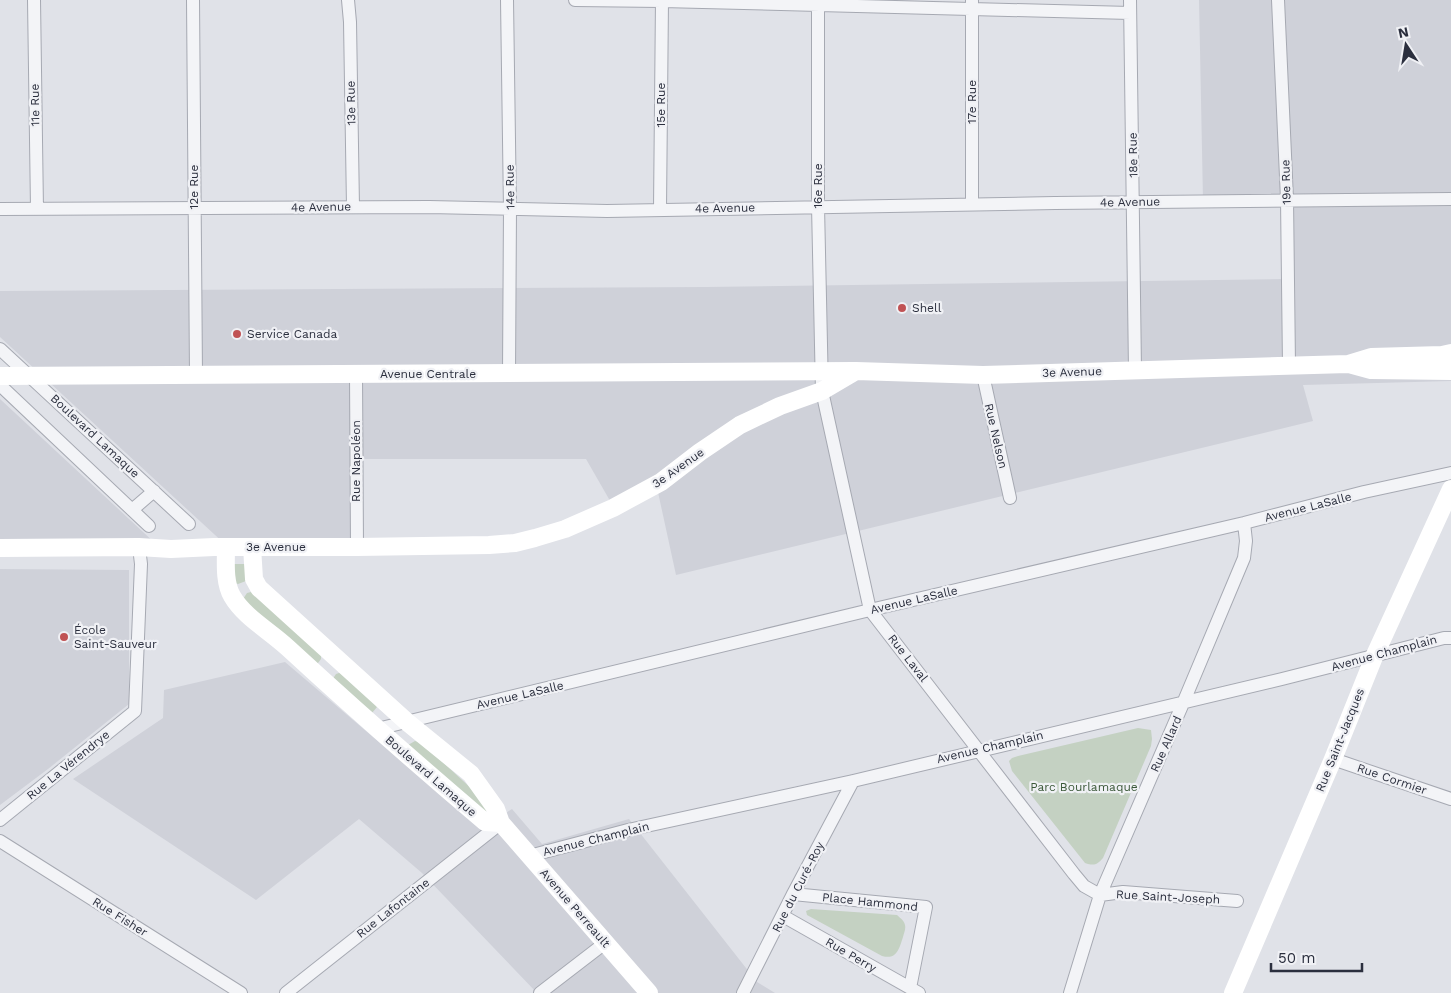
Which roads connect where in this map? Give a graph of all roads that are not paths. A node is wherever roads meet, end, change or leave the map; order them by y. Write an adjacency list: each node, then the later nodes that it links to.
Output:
1 (34, 0): 19 (street, 11e Rue)
2 (193, 0): 18 (street, 12e Rue)
3 (348, 0): 17 (street, 13e Rue)
4 (507, 0): 22 (street, 14e Rue)
5 (575, 0): 6 (street)
6 (662, 0): 9 (street); 20 (street, 15e Rue)
7 (1130, 0): 11 (street, 18e Rue)
8 (1278, 0): 13 (street, 19e Rue)
9 (818, 3): 10 (street); 16 (street, 16e Rue)
10 (972, 4): 11 (street); 15 (street, 17e Rue)
11 (1130, 13): 14 (street, 18e Rue)
12 (1451, 199): 13 (street, 4e Avenue)
13 (1287, 200): 14 (street, 4e Avenue); 25 (street, 19e Rue)
14 (1134, 203): 15 (street, 4e Avenue); 27 (street, 18e Rue)
15 (972, 204): 16 (street, 4e Avenue)
16 (818, 206): 20 (street, 4e Avenue); 28 (street, 16e Rue)
17 (352, 207): 18 (street, 4e Avenue); 22 (street, 4e Avenue)
18 (194, 208): 19 (street, 4e Avenue); 33 (street, 12e Rue)
19 (36, 209): 21 (street, 4e Avenue)
20 (660, 209): 22 (street, 4e Avenue)
21 (0, 210)
22 (510, 210): 31 (street, 14e Rue)
23 (0, 349): 36 (street, Boulevard Lamaque)
24 (1451, 354): 26 (main road, 3e Avenue)
25 (1289, 364): 26 (main road, 3e Avenue); 27 (main road, 3e Avenue)
26 (1348, 364): 30 (main road, 3e Avenue)
27 (1135, 370): 34 (main road, 3e Avenue)
28 (820, 371): 29 (main road, Avenue Centrale); 31 (main road, Avenue Centrale); 38 (street, Rue Laval)
29 (856, 371): 34 (main road, 3e Avenue); 38 (main road, 3e Avenue)
30 (1451, 371)
31 (508, 373): 32 (main road, Avenue Centrale)
32 (356, 374): 33 (main road, Avenue Centrale); 50 (street, Rue Napoléon)
33 (196, 375): 36 (main road, Avenue Centrale)
34 (982, 375): 42 (street, Rue Nelson)
35 (0, 376): 36 (main road, Avenue Centrale)
36 (30, 376): 41 (street, Boulevard Lamaque)
37 (0, 385): 43 (street)
38 (822, 391): 50 (main road, 3e Avenue); 52 (street, Rue Laval)
39 (1451, 473): 44 (street, Avenue LaSalle)
40 (1451, 489): 54 (main road, Rue Saint-Jacques)
41 (154, 491): 43 (street); 45 (street, Boulevard Lamaque)
42 (1010, 498)
43 (132, 510): 46 (street)
44 (1244, 523): 52 (street, Avenue LaSalle); 55 (street, Rue Allard)
45 (189, 524)
46 (149, 526)
47 (139, 547): 48 (main road, 3e Avenue); 51 (main road, 3e Avenue); 62 (street, Rue La Vérendrye)
48 (226, 547): 49 (main road, 3e Avenue); 57 (main road, Boulevard Lamaque)
49 (252, 547): 50 (main road, 3e Avenue); 56 (main road, Boulevard Lamaque)
50 (357, 547)
51 (0, 548)
52 (870, 610): 56 (street, Avenue LaSalle); 58 (street, Rue Laval)
53 (1451, 638): 54 (street, Avenue Champlain)
54 (1374, 657): 55 (street, Avenue Champlain); 59 (main road, Rue Saint-Jacques)
55 (1184, 701): 58 (street, Avenue Champlain); 67 (street, Rue Allard)
56 (407, 722): 57 (street, Avenue LaSalle); 63 (main road, Boulevard Lamaque)
57 (377, 730): 63 (main road, Boulevard Lamaque)
58 (979, 750): 60 (street, Avenue Champlain); 67 (street, Rue Laval)
59 (1333, 759): 61 (street, Rue Cormier); 78 (main road, Rue Saint-Jacques)
60 (853, 781): 65 (street, Avenue Champlain); 66 (street, Rue du Curé-Roy)
61 (1451, 799)
62 (0, 820)
63 (500, 823): 65 (main road, Avenue Perreault); 73 (street, Rue Lafontaine)
64 (0, 841): 72 (street, Rue Fisher)
65 (529, 856): 70 (main road, Avenue Perreault)
66 (793, 894): 69 (street, Rue du Curé-Roy); 71 (street, Place Hammond)
67 (1100, 894): 68 (street, Rue Saint-Joseph); 77 (street, Rue Allard)
68 (1237, 901)
69 (783, 916): 71 (street, Rue Perry); 76 (street, Rue du Curé-Roy)
70 (605, 943): 74 (street); 75 (main road, Avenue Perreault)
71 (914, 991)
72 (241, 993)
73 (286, 993)
74 (540, 993)
75 (649, 993)
76 (743, 993)
77 (1070, 993)
78 (1233, 993)

